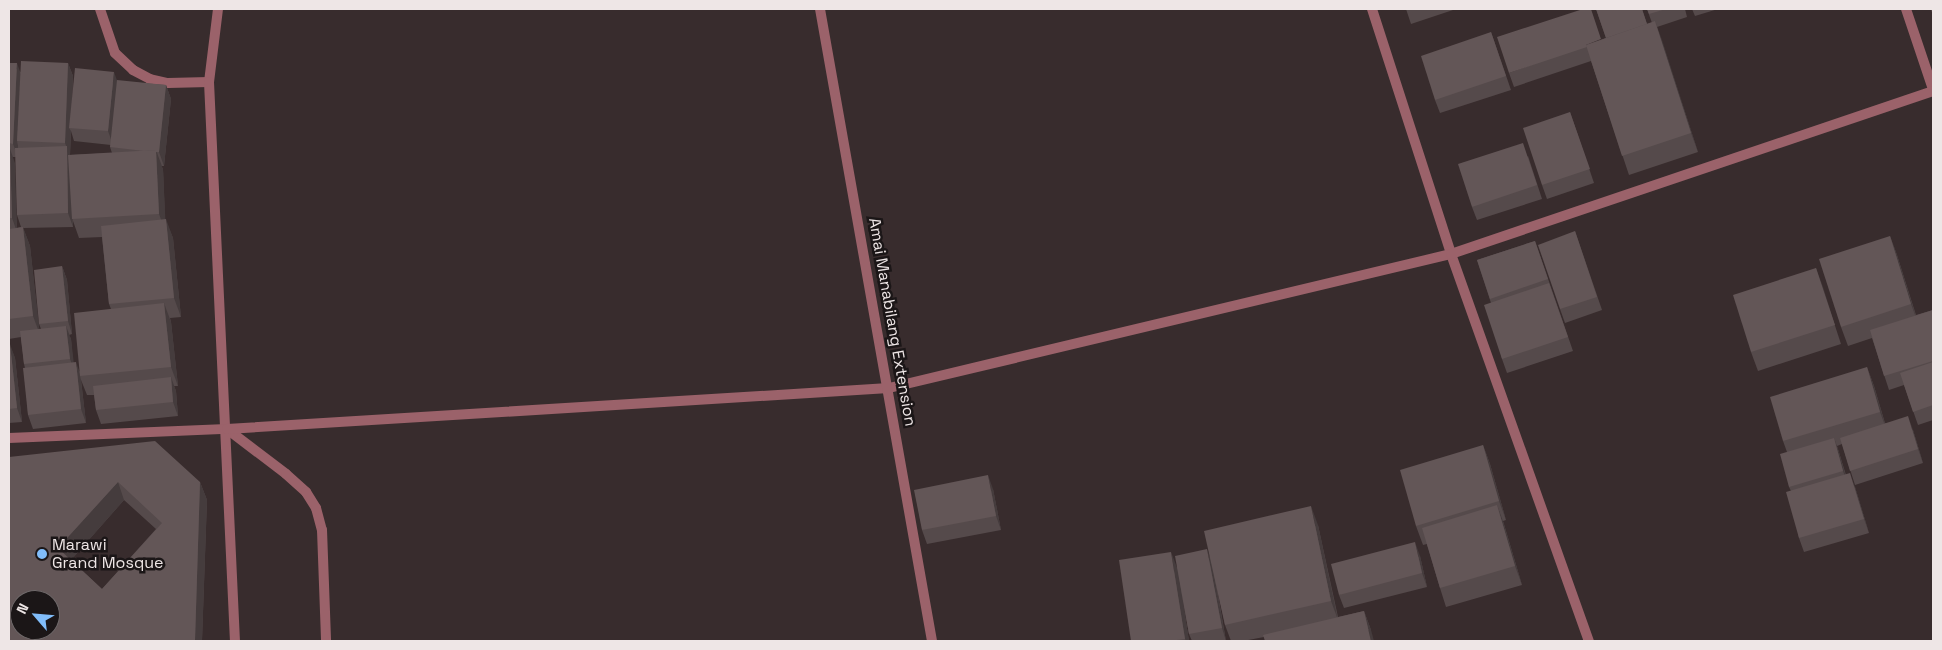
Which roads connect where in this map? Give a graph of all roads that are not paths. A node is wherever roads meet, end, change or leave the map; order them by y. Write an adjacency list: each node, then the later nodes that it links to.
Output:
1 (100, 9): 6 (street)
2 (218, 9): 6 (street)
3 (820, 9): 9 (street, Amai Manabilang Extension)
4 (1372, 9): 8 (street)
5 (1906, 9): 7 (street)
6 (209, 82): 10 (street)
7 (1933, 90): 8 (street)
8 (1451, 254): 9 (street); 15 (street)
9 (889, 388): 10 (street); 14 (street, Amai Manabilang Extension)
10 (227, 429): 11 (street); 12 (street); 13 (street)
11 (9, 438)
12 (235, 641)
13 (326, 641)
14 (932, 641)
15 (1589, 641)

